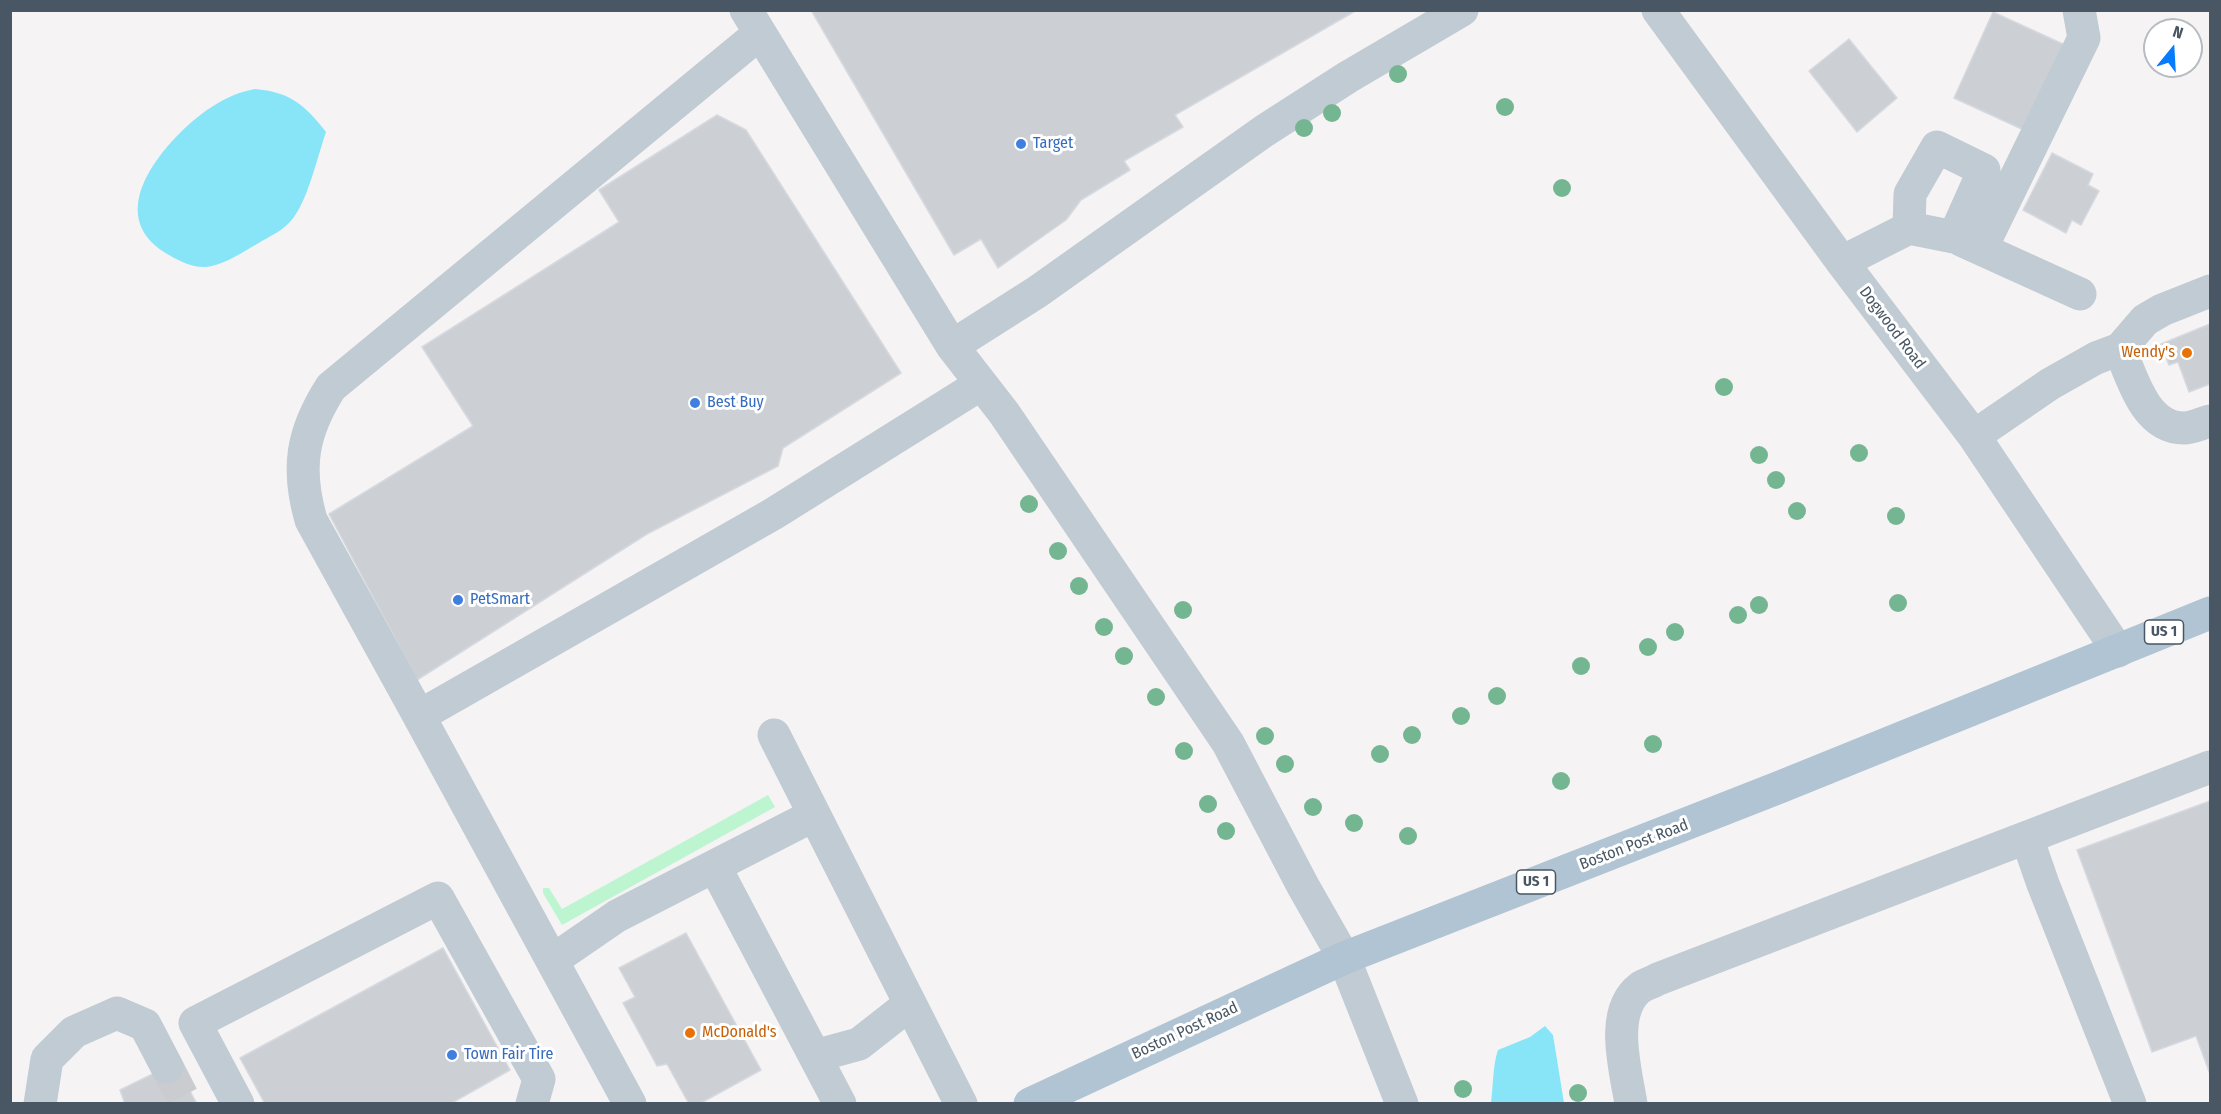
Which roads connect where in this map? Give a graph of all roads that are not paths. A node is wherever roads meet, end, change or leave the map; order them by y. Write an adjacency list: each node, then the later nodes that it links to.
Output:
1 (1462, 10): 11 (street)
2 (1658, 10): 7 (street, Dogwood Road)
3 (2079, 10): 6 (street)
4 (752, 22): 11 (street); 20 (street)
5 (1909, 228): 6 (street); 6 (street); 7 (street)
6 (1968, 243): 9 (street)
7 (1842, 262): 17 (street, Dogwood Road)
8 (2211, 291): 12 (street)
9 (2080, 294)
10 (2211, 304): 14 (street)
11 (952, 346): 13 (street)
12 (2120, 349): 14 (street); 17 (street)
13 (981, 384): 20 (street); 26 (street)
14 (2143, 401): 15 (street); 16 (street)
15 (2211, 405)
16 (2211, 421)
17 (1974, 436): 19 (street, Dogwood Road)
18 (2211, 613): 19 (main road, Boston Post Road / US 1)
19 (2118, 651): 26 (main road, Boston Post Road / US 1)
20 (419, 716): 27 (street)
21 (774, 735): 23 (street)
22 (2211, 767): 24 (street)
23 (814, 815): 25 (street); 28 (street)
24 (2027, 838): 39 (street); 40 (street)
25 (715, 867): 27 (street); 29 (street)
26 (1344, 957): 37 (main road, Boston Post Road / US 1); 38 (street)
27 (553, 960): 34 (street)
28 (910, 1004): 29 (street); 36 (street)
29 (815, 1056): 35 (street)
30 (167, 1067): 31 (street)
31 (40, 1104)
32 (238, 1104): 33 (street)
33 (532, 1104)
34 (630, 1104)
35 (840, 1104)
36 (961, 1104)
37 (1030, 1104)
38 (1402, 1104)
39 (1630, 1104)
40 (2130, 1104)

